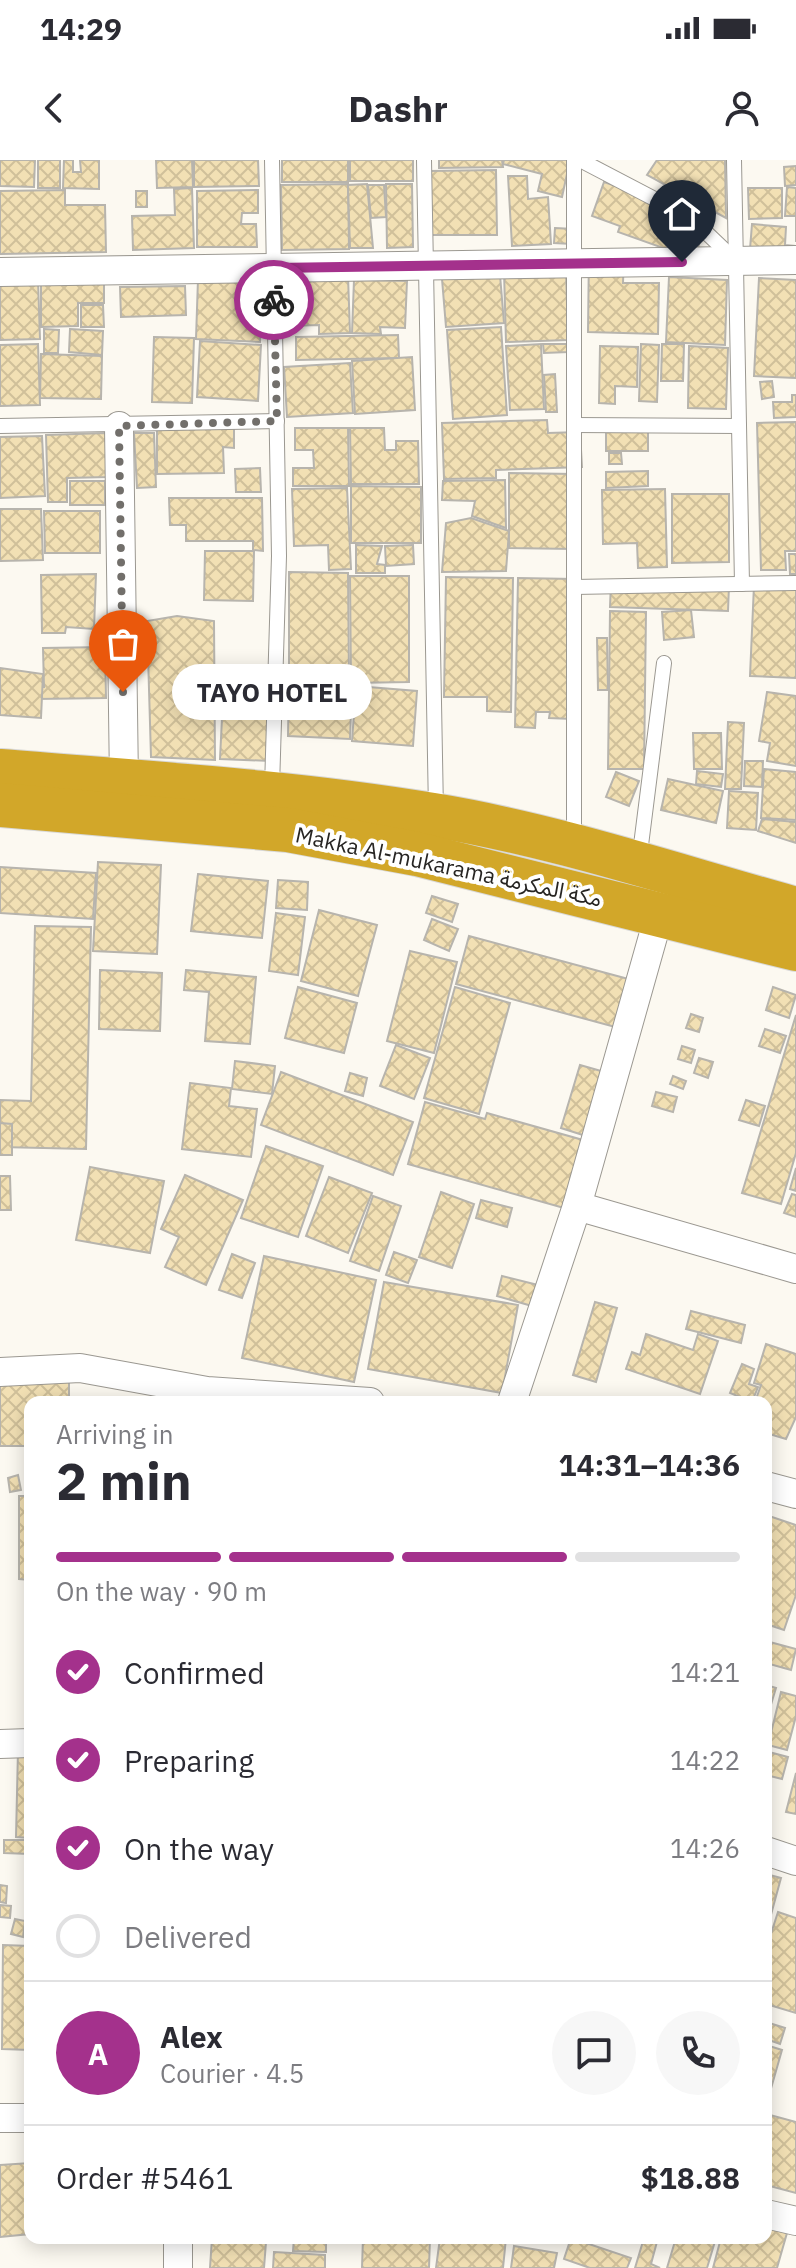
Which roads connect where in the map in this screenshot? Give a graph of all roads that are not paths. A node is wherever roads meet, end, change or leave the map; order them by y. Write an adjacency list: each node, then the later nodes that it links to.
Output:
1 (272, 160): 9 (lane)
2 (424, 160): 8 (lane)
3 (577, 160): 6 (lane); 7 (lane)
4 (734, 160): 6 (lane)
5 (796, 260): 6 (street)
6 (736, 261): 7 (street); 15 (lane)
7 (574, 264): 8 (street); 12 (lane)
8 (426, 266): 9 (street); 24 (lane)
9 (274, 268): 10 (street); 11 (lane)
10 (0, 272)
11 (277, 421): 14 (lane); 22 (lane)
12 (574, 425): 15 (lane); 18 (lane)
13 (0, 426): 14 (lane)
14 (119, 426): 21 (street)
15 (739, 426): 17 (lane)
16 (796, 583): 17 (lane)
17 (742, 584): 18 (lane)
18 (574, 587): 25 (lane)
19 (664, 663): 26 (lane)
20 (0, 771): 21 (highway, Makka Al-mukarama مكة المكرمة)
21 (124, 781): 22 (highway, Makka Al-mukarama مكة المكرمة)
22 (272, 791): 24 (highway, Makka Al-mukarama مكة المكرمة)
23 (0, 805): 26 (highway, Makka Al-mukarama مكة المكرمة)
24 (436, 815): 25 (highway, Makka Al-mukarama مكة المكرمة)
25 (574, 848): 26 (highway, Makka Al-mukarama مكة المكرمة)
26 (656, 884): 27 (highway, Makka Al-mukarama مكة المكرمة); 28 (highway, Makka Al-mukarama مكة المكرمة); 29 (street)
27 (796, 909)
28 (796, 949)
29 (577, 1206): 30 (street); 33 (street)
30 (796, 1269)
31 (0, 1372): 32 (street)
32 (207, 1396)
33 (514, 1396)
34 (772, 1488): 35 (street)
35 (796, 1494)
36 (24, 1743): 37 (street)
37 (0, 1744)
38 (772, 1853): 39 (street)
39 (796, 1861)
40 (0, 2118): 41 (street)
41 (24, 2118)
42 (772, 2215): 43 (street)
43 (796, 2221)
44 (178, 2244): 45 (street)
45 (178, 2268)

